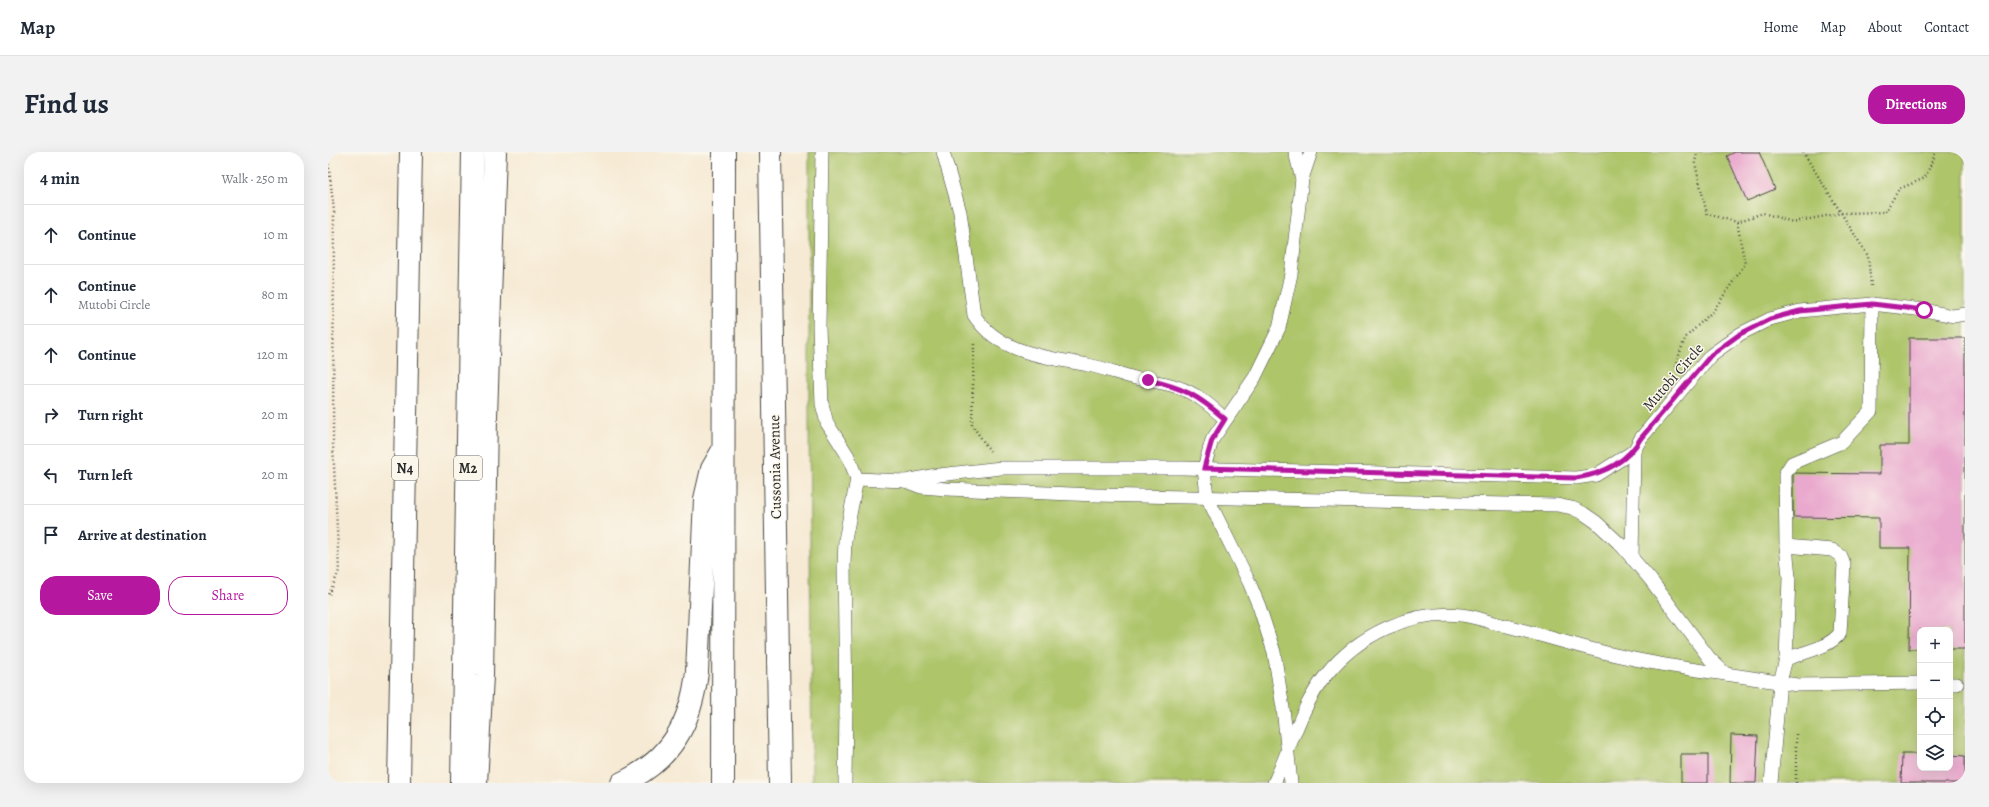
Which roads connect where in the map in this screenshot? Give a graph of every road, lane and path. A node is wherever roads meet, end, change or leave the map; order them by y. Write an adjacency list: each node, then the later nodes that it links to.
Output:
1 (411, 152): 38 (main road, N4)
2 (473, 152): 39 (main road, M2)
3 (494, 152): 40 (main road)
4 (724, 152): 22 (main road)
5 (770, 152): 43 (main road, Cussonia Avenue)
6 (822, 152): 26 (lane)
7 (943, 152): 19 (lane)
8 (1295, 152): 14 (lane)
9 (1311, 152): 14 (lane)
10 (1697, 152): 16 (path)
11 (1803, 152): 15 (path)
12 (1936, 152): 15 (path)
13 (328, 160): 31 (path)
14 (1302, 179): 21 (lane)
15 (1842, 213): 16 (path); 17 (path)
16 (1737, 222): 20 (path)
17 (1872, 304): 18 (lane, Mutobi Circle); 20 (lane, Mutobi Circle); 29 (lane)
18 (1965, 314)
19 (974, 315): 21 (lane); 24 (path)
20 (1679, 393): 23 (lane, Mutobi Circle)
21 (1225, 419): 25 (lane)
22 (725, 447): 41 (main road); 42 (main road)
23 (1634, 451): 25 (lane); 30 (lane)
24 (1001, 468): 25 (lane); 27 (lane)
25 (1204, 468): 28 (lane)
26 (857, 479): 27 (lane); 44 (lane)
27 (905, 481): 28 (lane)
28 (1207, 497): 30 (lane); 37 (lane)
29 (1786, 546): 32 (lane); 32 (lane)
30 (1632, 559): 33 (lane)
31 (328, 598)
32 (1786, 659): 34 (lane)
33 (1726, 674): 34 (lane); 37 (lane)
34 (1780, 682): 35 (lane); 47 (lane)
35 (1917, 683)
36 (1796, 727): 48 (path)
37 (1287, 754): 45 (lane); 46 (lane)
38 (399, 783)
39 (462, 783)
40 (476, 783)
41 (622, 783)
42 (723, 783)
43 (780, 783)
44 (845, 783)
45 (1274, 783)
46 (1291, 783)
47 (1771, 783)
48 (1796, 783)

